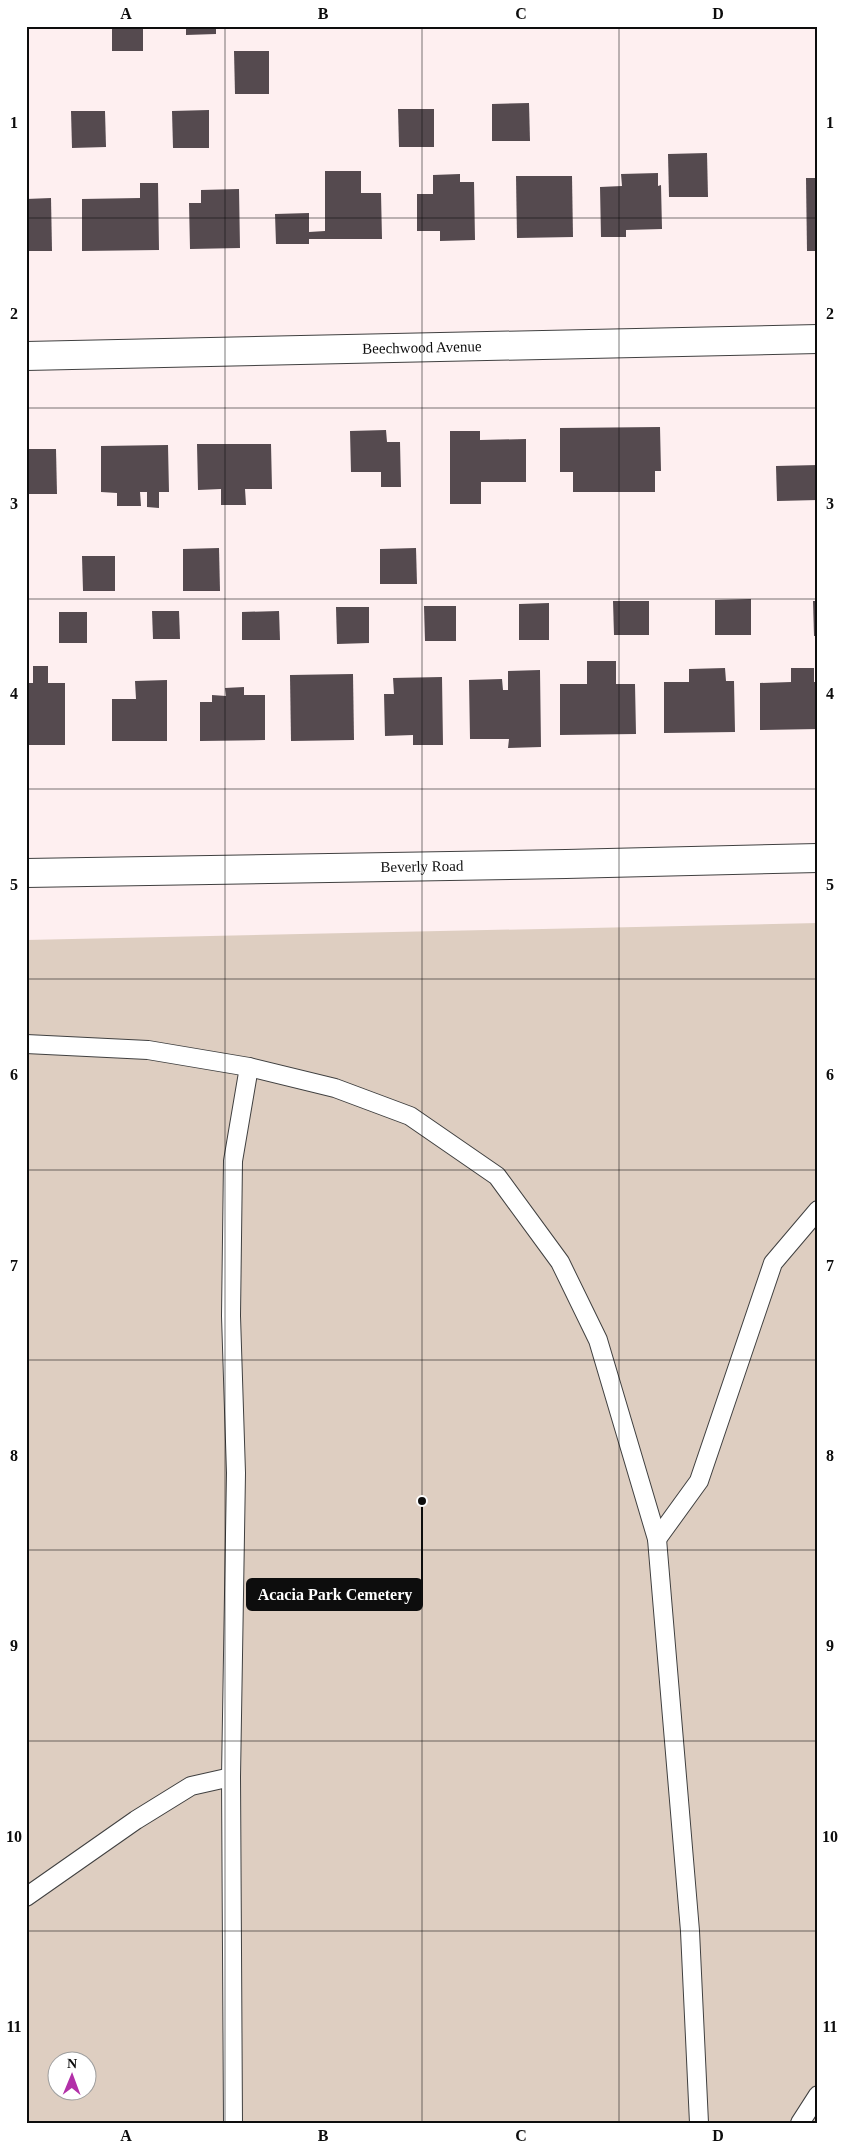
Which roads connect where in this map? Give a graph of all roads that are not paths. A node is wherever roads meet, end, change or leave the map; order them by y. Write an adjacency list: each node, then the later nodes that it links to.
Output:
1 (818, 339): 2 (street, Beechwood Avenue)
2 (26, 356)
3 (818, 858): 4 (street, Beverly Road)
4 (26, 873)
5 (26, 1044): 6 (lane)
6 (249, 1066): 8 (lane); 9 (lane)
7 (818, 1210): 8 (lane)
8 (657, 1539): 13 (lane)
9 (231, 1777): 10 (lane); 12 (lane)
10 (26, 1897)
11 (818, 2095): 14 (lane)
12 (233, 2123)
13 (699, 2123)
14 (800, 2123)

